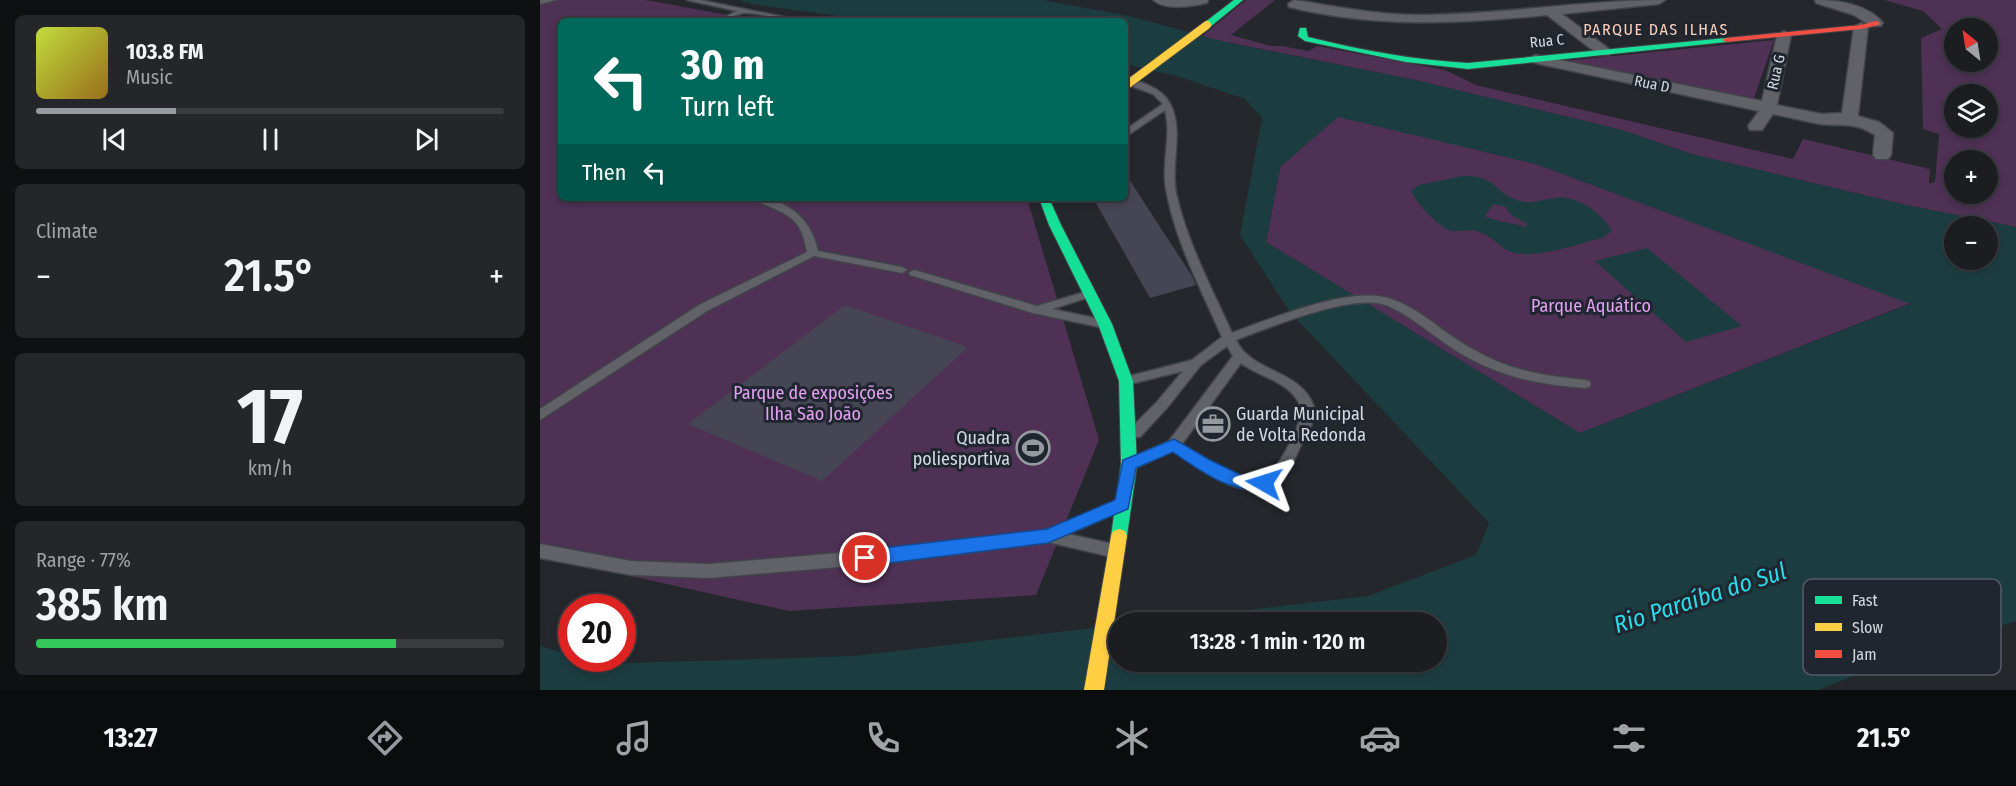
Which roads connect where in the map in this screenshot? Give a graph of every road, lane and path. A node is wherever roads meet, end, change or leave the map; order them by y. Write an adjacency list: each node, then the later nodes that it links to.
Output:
1 (553, 0): 9 (lane)
2 (690, 0): 11 (lane)
3 (1160, 0): 8 (street)
4 (1239, 0): 21 (street, bridge)
5 (1478, 0): 13 (street)
6 (1659, 0): 12 (street)
7 (1821, 0): 16 (street)
8 (1199, 1)
9 (540, 2)
10 (1294, 4): 13 (street)
11 (744, 10): 14 (lane); 15 (lane)
12 (1549, 10): 13 (street); 19 (street)
13 (1495, 15)
14 (726, 18)
15 (785, 18)
16 (1869, 25): 18 (street, Rua C); 25 (street)
17 (1303, 30): 20 (street, Rua C)
18 (1784, 35): 19 (street, Rua C); 24 (street, Rua G)
19 (1604, 52): 20 (street, Rua C)
20 (1535, 59): 24 (street, Rua D)
21 (1128, 83)
22 (1128, 85): 23 (lane)
23 (1167, 105): 27 (lane); 35 (lane)
24 (1768, 109): 25 (street, Rua D); 26 (street)
25 (1847, 118): 28 (street, Rua D)
26 (1756, 126)
27 (1128, 132)
28 (1882, 155)
29 (764, 201): 31 (lane)
30 (1045, 201): 32 (street)
31 (813, 253): 33 (lane); 40 (lane)
32 (1089, 294): 33 (lane); 34 (street)
33 (1036, 310): 34 (lane)
34 (1105, 324): 38 (street)
35 (1229, 338): 36 (lane); 37 (lane); 39 (lane)
36 (1239, 357): 42 (lane); 42 (lane)
37 (1197, 362): 38 (lane); 41 (lane)
38 (1126, 381): 41 (street)
39 (1585, 384)
40 (540, 415)
41 (1130, 438): 43 (street)
42 (1174, 445): 43 (lane)
43 (1129, 465): 44 (street)
44 (1122, 504): 45 (lane); 47 (street)
45 (1048, 536): 46 (lane); 47 (lane)
46 (540, 551)
47 (1117, 554): 48 (street)
48 (1094, 690)

